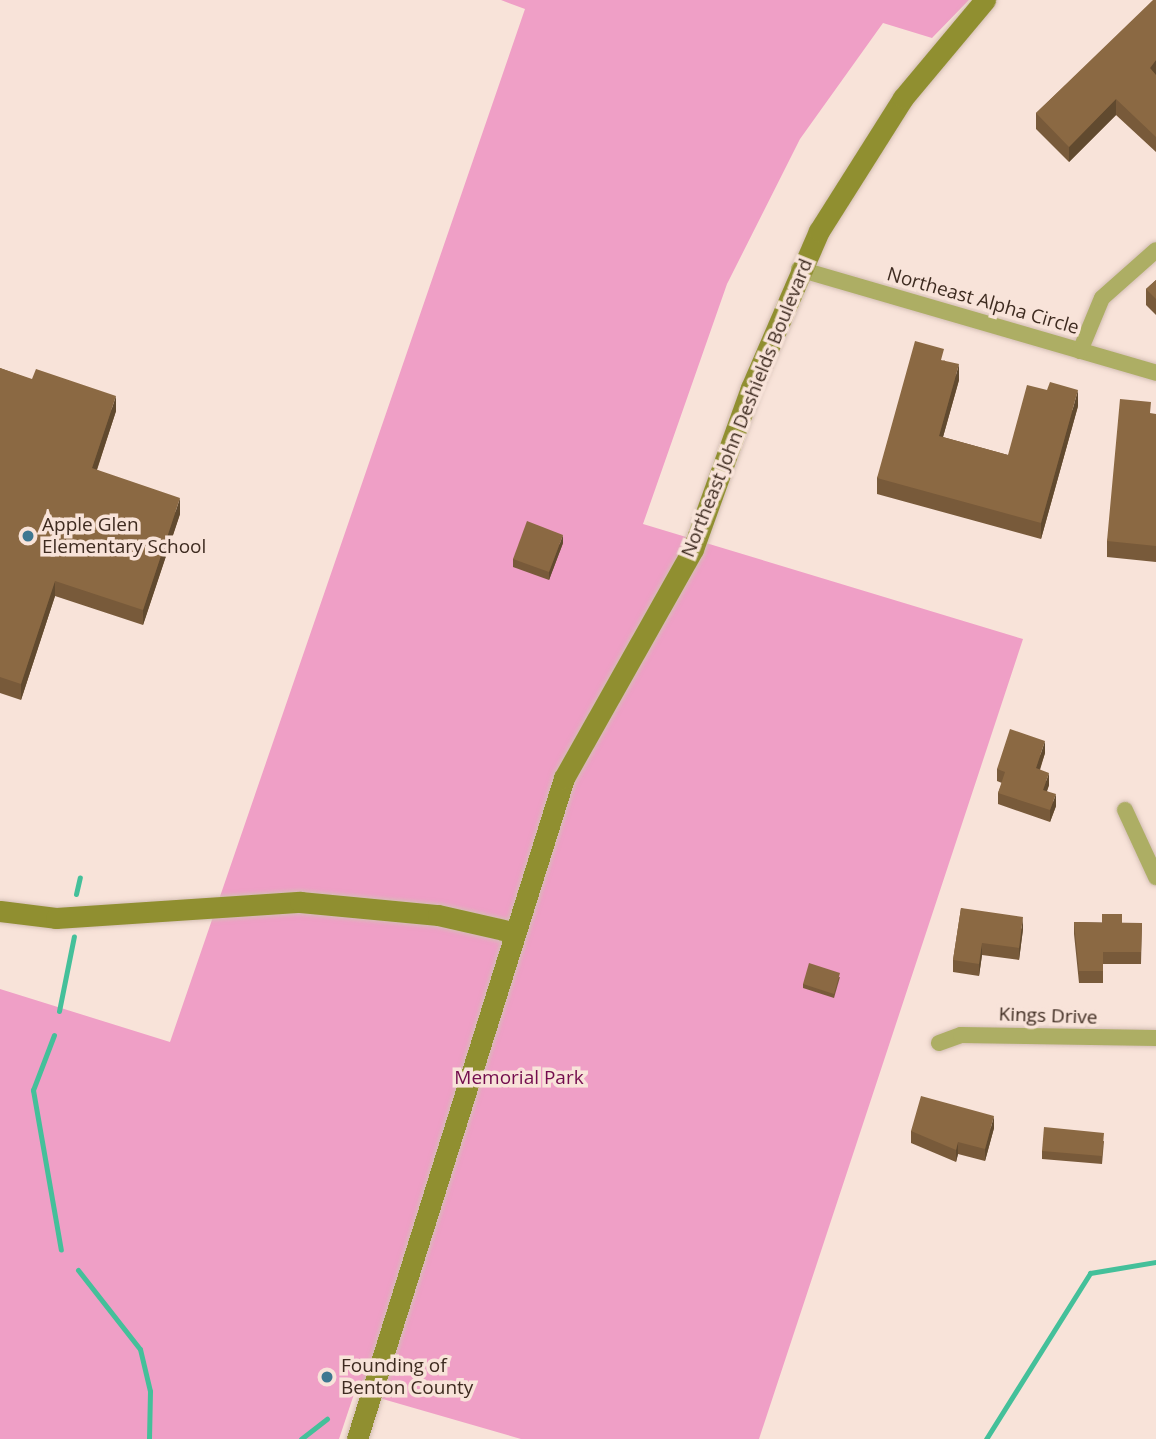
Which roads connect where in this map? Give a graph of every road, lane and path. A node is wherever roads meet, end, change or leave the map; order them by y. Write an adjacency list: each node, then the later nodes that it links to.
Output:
1 (985, 0): 3 (street, Northeast John Deshields Boulevard)
2 (1156, 250): 4 (street)
3 (799, 269): 4 (street, Northeast Alpha Circle); 9 (street, Northeast John Deshields Boulevard)
4 (1080, 351): 5 (street, Northeast Alpha Circle)
5 (1156, 373)
6 (1125, 810): 7 (street)
7 (1156, 877)
8 (0, 911): 9 (street)
9 (512, 932): 12 (street, Northeast John Deshields Boulevard)
10 (1156, 1038): 11 (street, Kings Drive)
11 (939, 1043)
12 (357, 1439)

